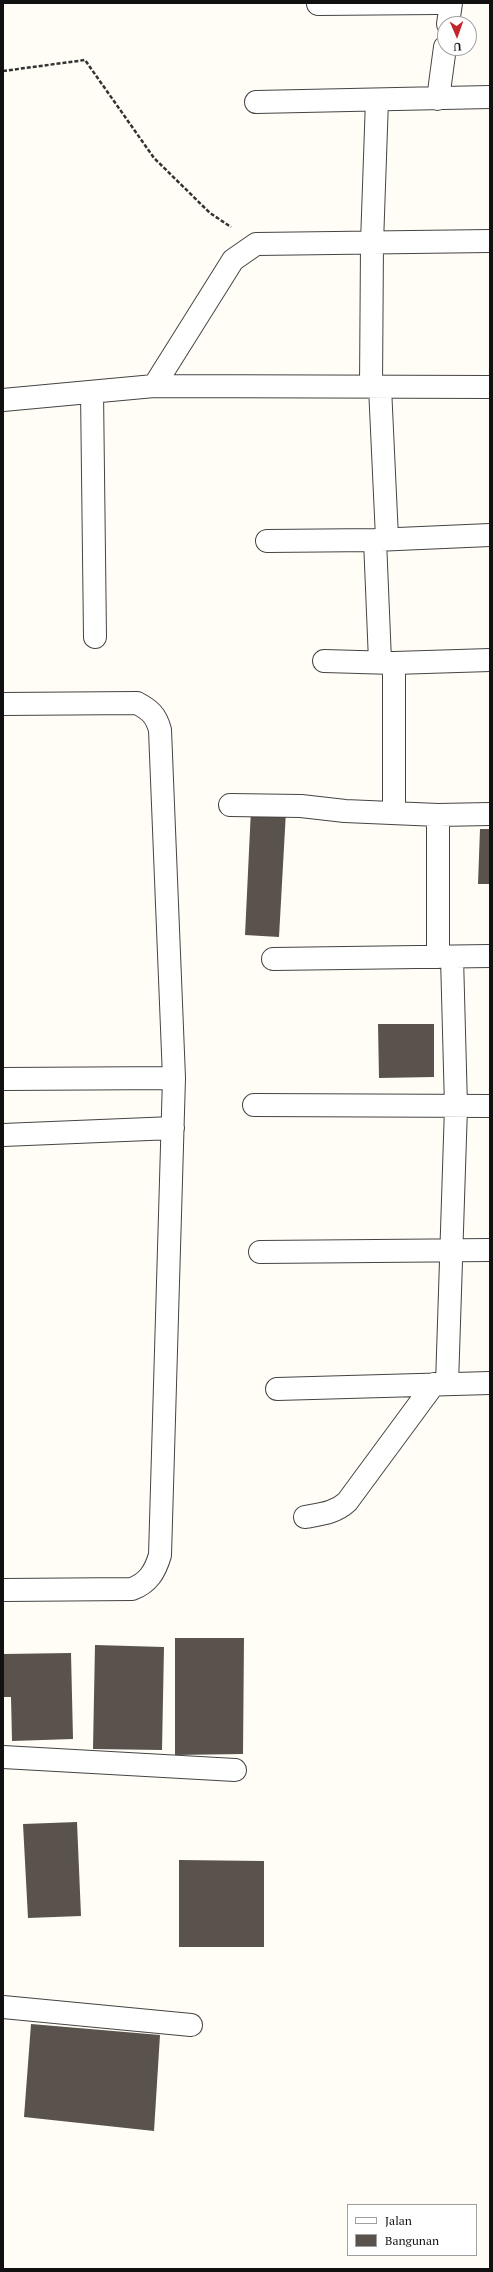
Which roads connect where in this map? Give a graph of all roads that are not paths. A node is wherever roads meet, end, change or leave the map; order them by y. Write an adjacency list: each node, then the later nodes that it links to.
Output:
1 (437, 3): 3 (street)
2 (451, 3): 4 (street)
3 (318, 4)
4 (449, 16)
5 (444, 56): 7 (street)
6 (490, 97): 7 (street)
7 (438, 99): 8 (street)
8 (377, 100): 9 (street); 11 (street)
9 (256, 102)
10 (490, 241): 11 (street)
11 (372, 243): 12 (street); 14 (street)
12 (154, 386): 14 (street); 15 (street)
13 (490, 386): 14 (street)
14 (375, 387): 18 (street)
15 (92, 392): 16 (street); 20 (street)
16 (3, 400)
17 (490, 535): 18 (street)
18 (381, 539): 19 (street); 23 (street)
19 (267, 541)
20 (95, 638)
21 (490, 660): 23 (street)
22 (324, 661): 23 (street)
23 (387, 662): 26 (street)
24 (3, 704): 33 (street)
25 (230, 805): 26 (street)
26 (394, 812): 28 (street)
27 (490, 814): 28 (street)
28 (438, 815): 30 (street)
29 (490, 956): 30 (street)
30 (445, 957): 31 (street); 36 (street)
31 (273, 959)
32 (3, 1078): 33 (street)
33 (174, 1078): 37 (street)
34 (254, 1105): 36 (street)
35 (490, 1106): 36 (street)
36 (456, 1107): 39 (street)
37 (173, 1128): 38 (street); 46 (street)
38 (3, 1134)
39 (450, 1250): 40 (street); 41 (street); 43 (street)
40 (490, 1250)
41 (260, 1252)
42 (490, 1383): 43 (street)
43 (440, 1384): 44 (street); 45 (street)
44 (277, 1389)
45 (305, 1517)
46 (3, 1590)
47 (3, 1757): 48 (street)
48 (235, 1770)
49 (3, 2007): 50 (street)
50 (191, 2025)

